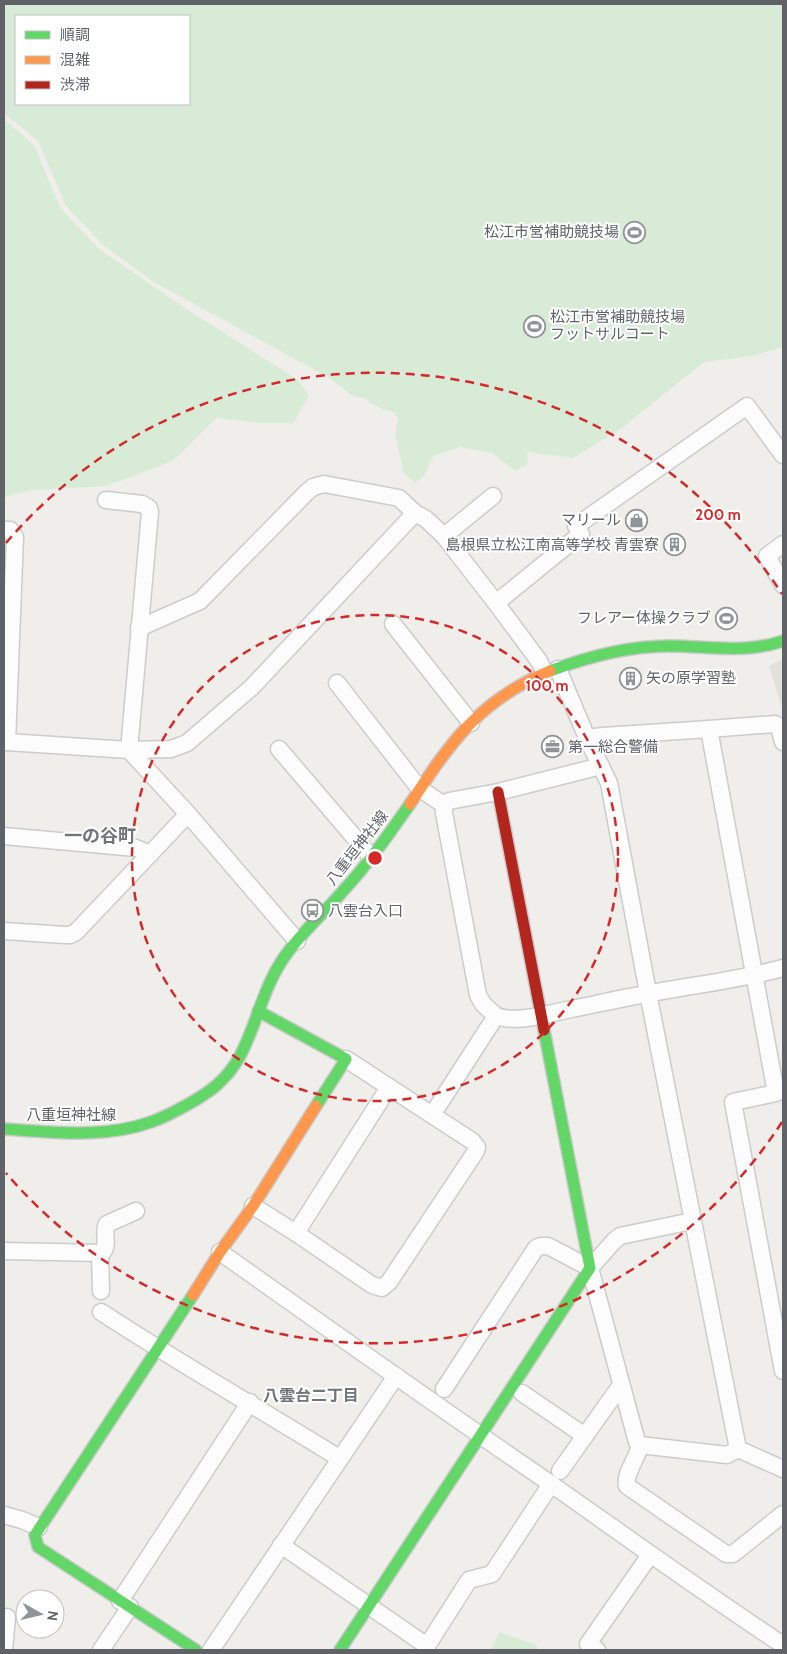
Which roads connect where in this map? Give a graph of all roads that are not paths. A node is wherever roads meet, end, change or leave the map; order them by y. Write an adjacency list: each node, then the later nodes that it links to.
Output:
1 (783, 455): 9 (street)
2 (493, 496): 6 (street)
3 (106, 500): 11 (street)
4 (415, 513): 6 (street); 11 (street); 22 (street)
5 (4, 530): 13 (street)
6 (444, 536): 9 (street)
7 (783, 544): 8 (street)
8 (783, 585)
9 (496, 603): 14 (street)
10 (393, 624): 16 (street)
11 (139, 628): 22 (street)
12 (783, 641): 14 (street, 八重垣神社線)
13 (7, 657): 19 (street)
14 (552, 671): 16 (street, 八重垣神社線); 18 (street)
15 (337, 683): 24 (street)
16 (471, 723): 24 (street, 八重垣神社線)
17 (709, 729): 18 (street); 20 (street); 34 (street)
18 (587, 738): 23 (street)
19 (5, 742): 22 (street)
20 (783, 742)
21 (279, 749): 30 (street)
22 (129, 750): 27 (street)
23 (601, 766): 25 (street); 35 (street)
24 (419, 788): 26 (street); 30 (street, 八重垣神社線)
25 (498, 792): 26 (street); 37 (street)
26 (444, 805): 38 (street)
27 (188, 814): 29 (street); 32 (street)
28 (4, 836): 29 (street)
29 (150, 854): 31 (street)
30 (372, 858): 32 (street, 八重垣神社線)
31 (4, 931)
32 (297, 941): 36 (street, 八重垣神社線)
33 (783, 968): 34 (street)
34 (755, 975): 35 (street); 54 (street)
35 (648, 994): 37 (street); 45 (street)
36 (258, 1011): 39 (street); 42 (street, 八重垣神社線)
37 (542, 1015): 38 (street); 50 (street)
38 (496, 1016): 41 (street)
39 (346, 1059): 40 (street); 43 (street)
40 (389, 1087): 41 (street); 46 (street)
41 (432, 1115): 46 (street)
42 (4, 1129)
43 (253, 1206): 46 (street); 48 (street)
44 (136, 1211): 49 (street)
45 (692, 1221): 50 (street); 63 (street)
46 (296, 1233)
47 (4, 1252): 49 (street)
48 (220, 1252): 53 (street); 55 (street)
49 (100, 1253): 51 (street)
50 (590, 1268): 56 (street); 57 (street); 61 (street)
51 (101, 1291)
52 (101, 1312): 53 (street)
53 (158, 1350): 59 (street); 69 (street)
54 (783, 1371)
55 (396, 1376): 61 (street); 64 (street)
56 (621, 1385): 60 (street); 62 (street)
57 (444, 1389)
58 (522, 1393): 60 (street)
59 (250, 1402): 64 (street); 72 (street)
60 (585, 1436): 66 (street)
61 (480, 1437): 66 (street); 73 (street)
62 (640, 1445): 63 (street); 67 (street)
63 (738, 1449): 65 (street)
64 (339, 1458): 70 (street)
65 (783, 1469)
66 (556, 1478): 71 (street); 76 (street)
67 (783, 1514)
68 (4, 1516): 69 (street)
69 (39, 1527): 72 (street)
70 (281, 1546): 73 (street); 80 (street)
71 (650, 1555): 75 (street); 82 (street)
72 (125, 1604): 78 (street); 79 (street)
73 (370, 1605): 76 (street); 81 (street)
74 (7, 1616): 77 (street)
75 (783, 1645)
76 (425, 1648)
77 (4, 1650)
78 (101, 1650)
79 (196, 1650)
80 (211, 1650)
81 (340, 1650)
82 (597, 1650)

